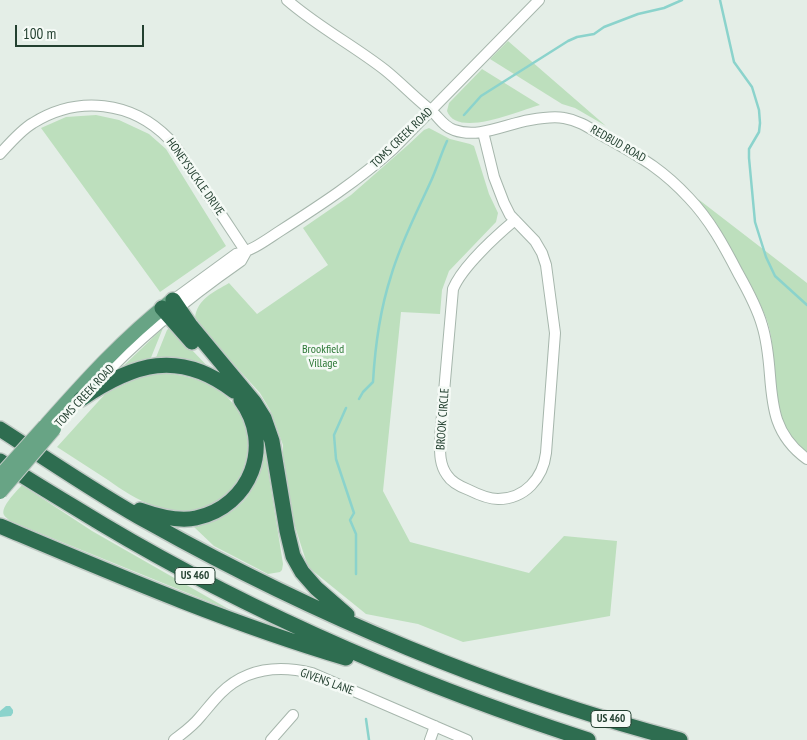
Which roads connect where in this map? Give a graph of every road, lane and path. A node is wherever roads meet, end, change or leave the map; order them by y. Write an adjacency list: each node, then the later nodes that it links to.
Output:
1 (288, 0): 3 (street, REDBUD ROAD)
2 (539, 0): 3 (street, TOMS CREEK ROAD)
3 (431, 110): 4 (street, REDBUD ROAD); 7 (street, TOMS CREEK ROAD)
4 (483, 132): 6 (street, BROOK CIRCLE); 13 (street, REDBUD ROAD)
5 (0, 154): 7 (street, HONEYSUCKLE DRIVE)
6 (515, 220): 6 (street, BROOK CIRCLE)
7 (246, 252): 8 (street, TOMS CREEK ROAD)
8 (171, 308): 9 (highway); 10 (street, TOMS CREEK ROAD); 11 (main road, TOMS CREEK ROAD); 19 (highway)
9 (234, 391): 10 (highway); 17 (highway)
10 (81, 399): 11 (main road, TOMS CREEK ROAD)
11 (50, 426): 15 (main road, TOMS CREEK ROAD, bridge); 16 (main road, TOMS CREEK ROAD, bridge)
12 (0, 429): 17 (highway, US 460)
13 (807, 460)
14 (0, 461): 20 (highway, US 460)
15 (0, 476)
16 (0, 492)
17 (112, 501): 19 (highway, US 460)
18 (0, 526): 20 (highway)
19 (371, 631): 28 (highway, US 460)
20 (401, 672): 27 (highway, US 460)
21 (293, 715): 24 (street)
22 (435, 726): 23 (street, GIVENS LANE); 25 (street); 26 (street, GIVENS LANE)
23 (174, 740)
24 (271, 740)
25 (430, 740)
26 (467, 740)
27 (588, 740)
28 (680, 740)

